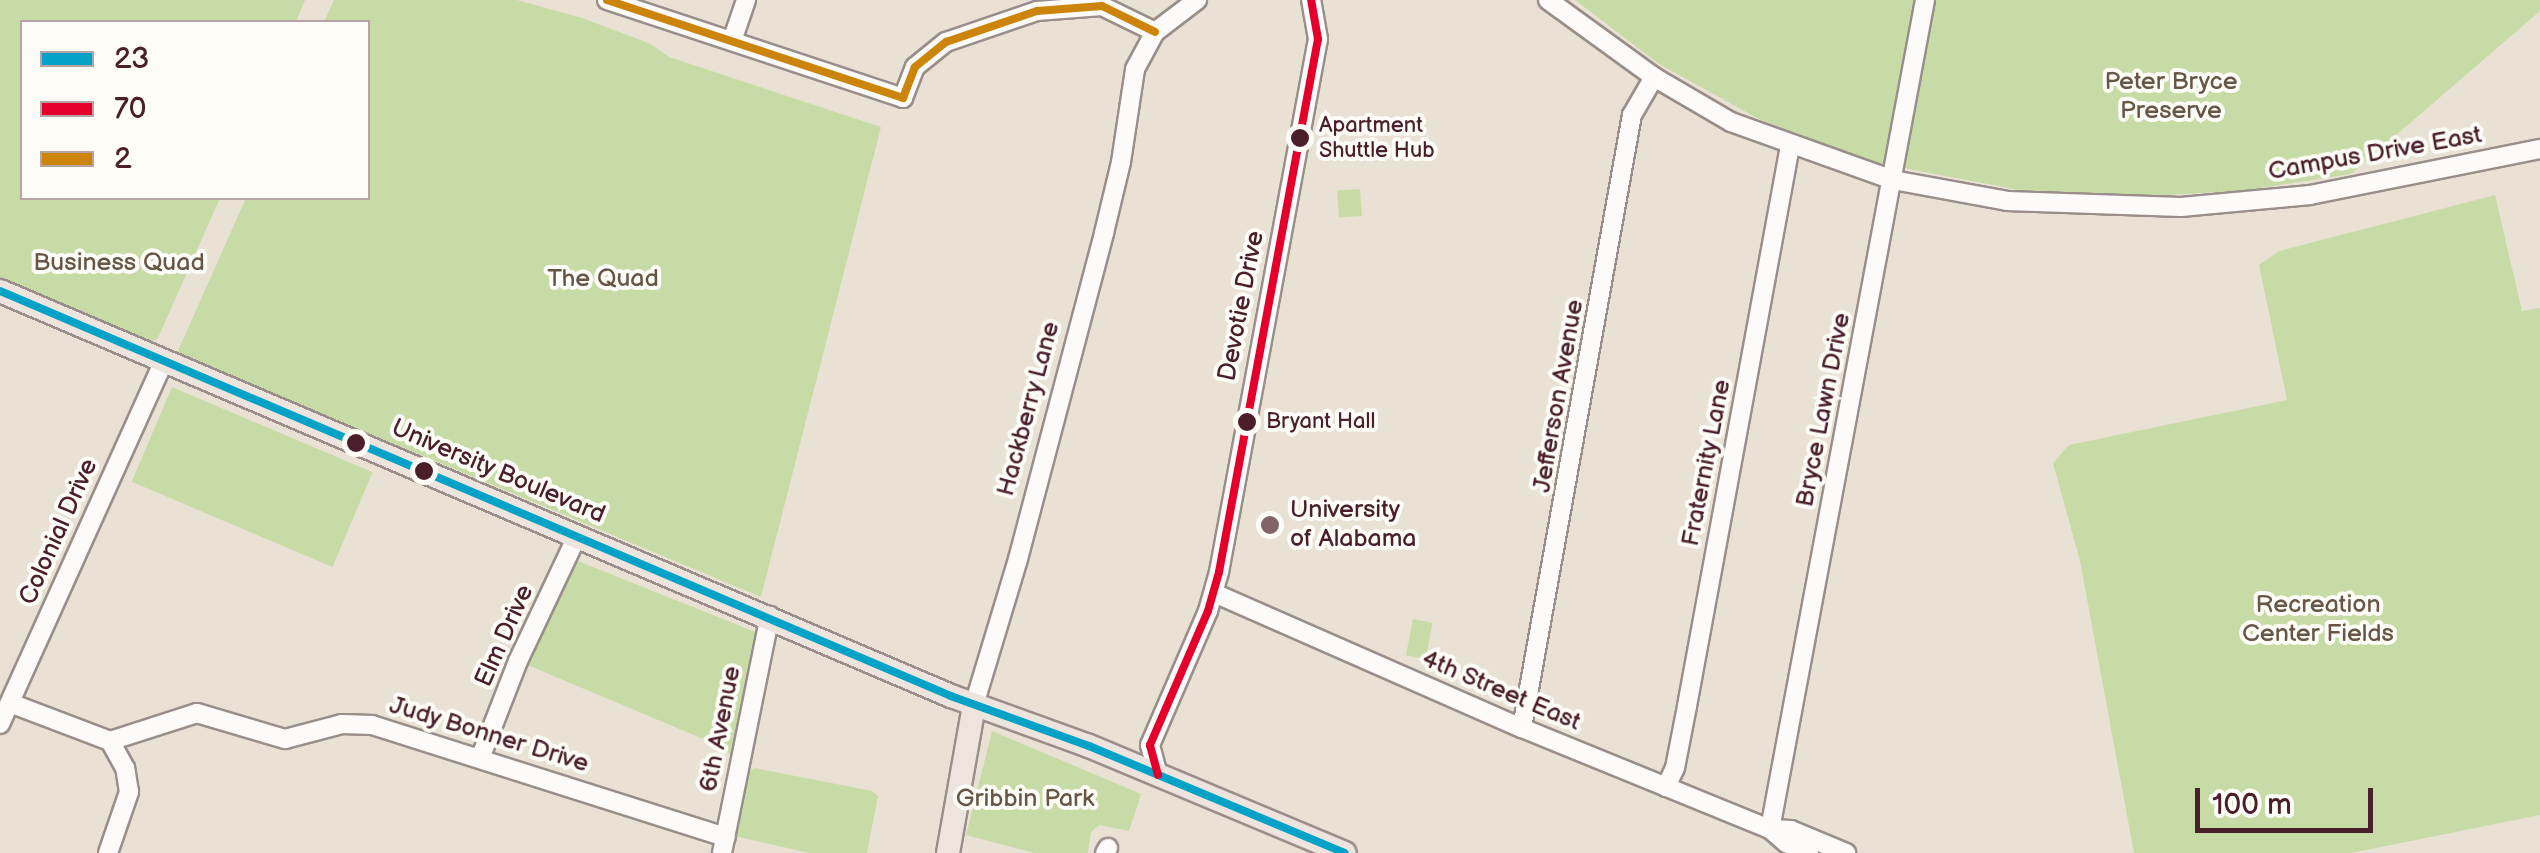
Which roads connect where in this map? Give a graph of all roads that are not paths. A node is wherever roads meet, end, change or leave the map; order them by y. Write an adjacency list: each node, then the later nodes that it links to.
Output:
1 (607, 0): 8 (street)
2 (746, 0): 8 (street)
3 (1196, 0): 7 (street, Hackberry Lane)
4 (1311, 0): 16 (street, Devotie Drive)
5 (1548, 0): 9 (street, Campus Drive East)
6 (1925, 0): 12 (street, Bryce Lawn Drive)
7 (1156, 32): 8 (street); 19 (street, Hackberry Lane)
8 (732, 41)
9 (1654, 78): 10 (street, Campus Drive East); 21 (street, Jefferson Avenue)
10 (1790, 146): 12 (street, Campus Drive East); 27 (street, Fraternity Lane)
11 (2540, 149): 12 (street, Campus Drive East)
12 (1893, 180): 28 (street, Bryce Lawn Drive)
13 (0, 291): 14 (main road, University Boulevard)
14 (164, 360): 15 (main road, University Boulevard); 18 (street, Colonial Drive)
15 (577, 536): 17 (main road, University Boulevard); 24 (street, Elm Drive)
16 (1214, 593): 21 (street, 4th Street East); 22 (street, Devotie Drive)
17 (770, 616): 19 (main road, University Boulevard); 29 (street, 6th Avenue)
18 (10, 703): 20 (street, Colonial Drive); 23 (street)
19 (974, 705): 25 (main road, University Boulevard); 31 (main road, Hackberry Lane); 32 (main road, University Boulevard)
20 (0, 724)
21 (1522, 728): 27 (street, 4th Street East)
22 (1155, 731): 25 (street); 26 (street, Devotie Drive)
23 (110, 741): 24 (street, Judy Bonner Drive); 30 (street)
24 (482, 756): 29 (street, Judy Bonner Drive)
25 (1114, 756): 26 (main road, University Boulevard)
26 (1158, 774): 33 (main road, University Boulevard)
27 (1666, 786): 28 (street, 4th Street East)
28 (1770, 829): 34 (street, 4th Street East); 35 (street, 4th Street East)
29 (724, 845)
30 (108, 853)
31 (948, 853)
32 (1309, 853)
33 (1345, 853)
34 (1809, 853)
35 (1846, 853)

